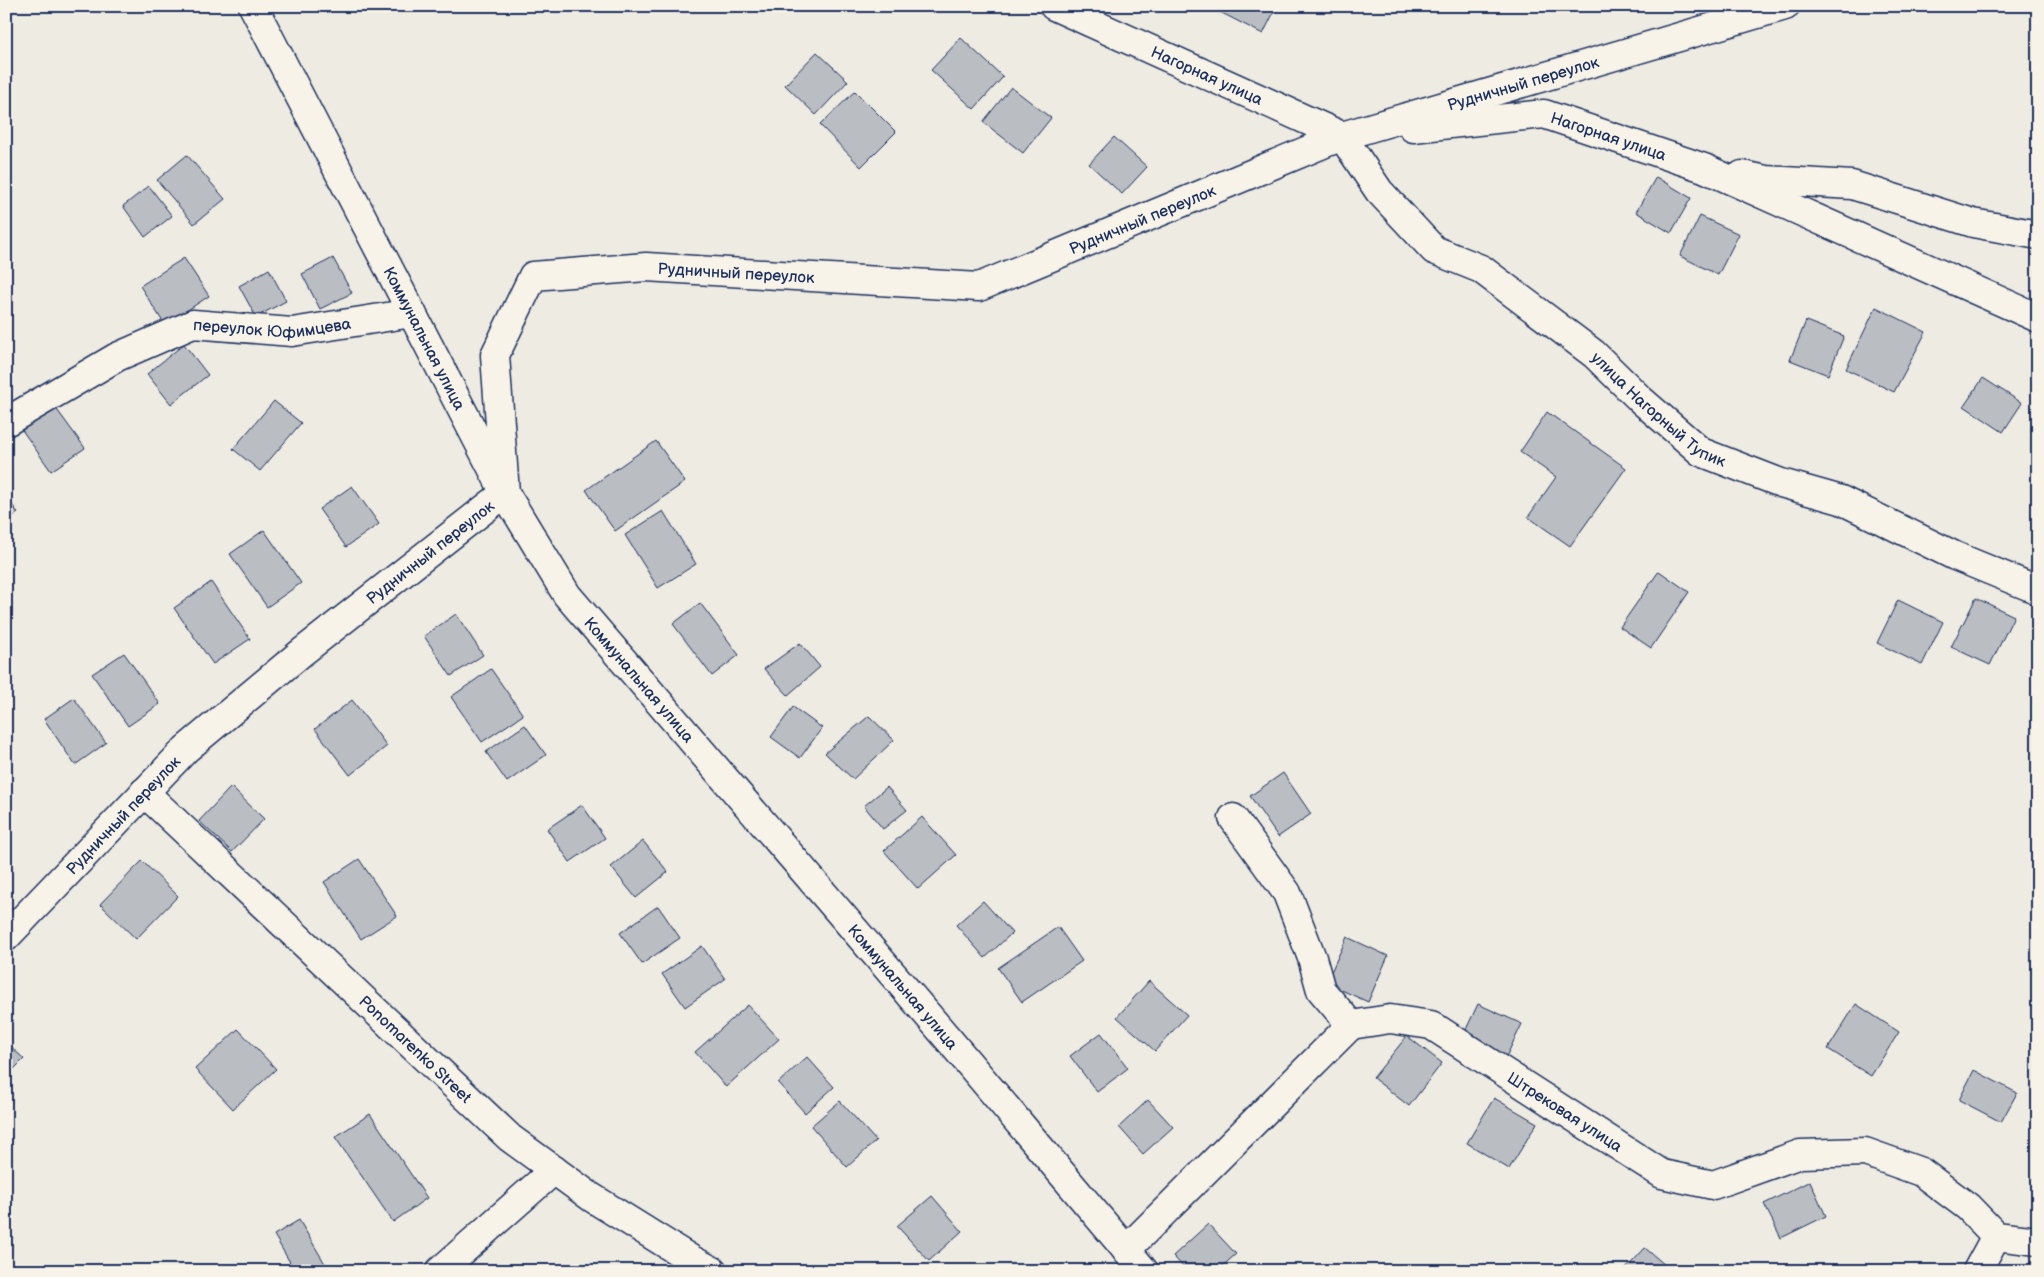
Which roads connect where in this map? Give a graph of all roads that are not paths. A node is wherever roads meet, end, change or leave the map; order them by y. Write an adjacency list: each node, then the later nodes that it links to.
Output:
1 (253, 6): 7 (street, Коммунальная улица)
2 (1054, 6): 4 (street, Нагорная улица)
3 (1785, 6): 4 (street, Рудничный переулок)
4 (1342, 136): 5 (street, Нагорная улица); 10 (street, Рудничный переулок); 11 (street, улица Нагорный Тупик)
5 (1704, 168): 6 (street); 8 (street, Нагорная улица)
6 (2038, 235)
7 (412, 313): 9 (street, переулок Юфимцева); 10 (street, Коммунальная улица)
8 (2038, 318)
9 (6, 422)
10 (504, 493): 12 (street, Рудничный переулок); 19 (street, Коммунальная улица)
11 (2038, 590)
12 (144, 792): 14 (street, Рудничный переулок); 16 (street, Ponomarenko Street)
13 (1233, 818): 15 (street)
14 (6, 937)
15 (1351, 1025): 17 (street, Штрековая улица); 19 (street)
16 (554, 1170): 20 (street); 21 (street, Ponomarenko Street)
17 (1996, 1236): 18 (street); 23 (street)
18 (2038, 1242)
19 (1126, 1250): 22 (street, Коммунальная улица)
20 (444, 1270)
21 (713, 1271)
22 (1144, 1271)
23 (1977, 1271)

